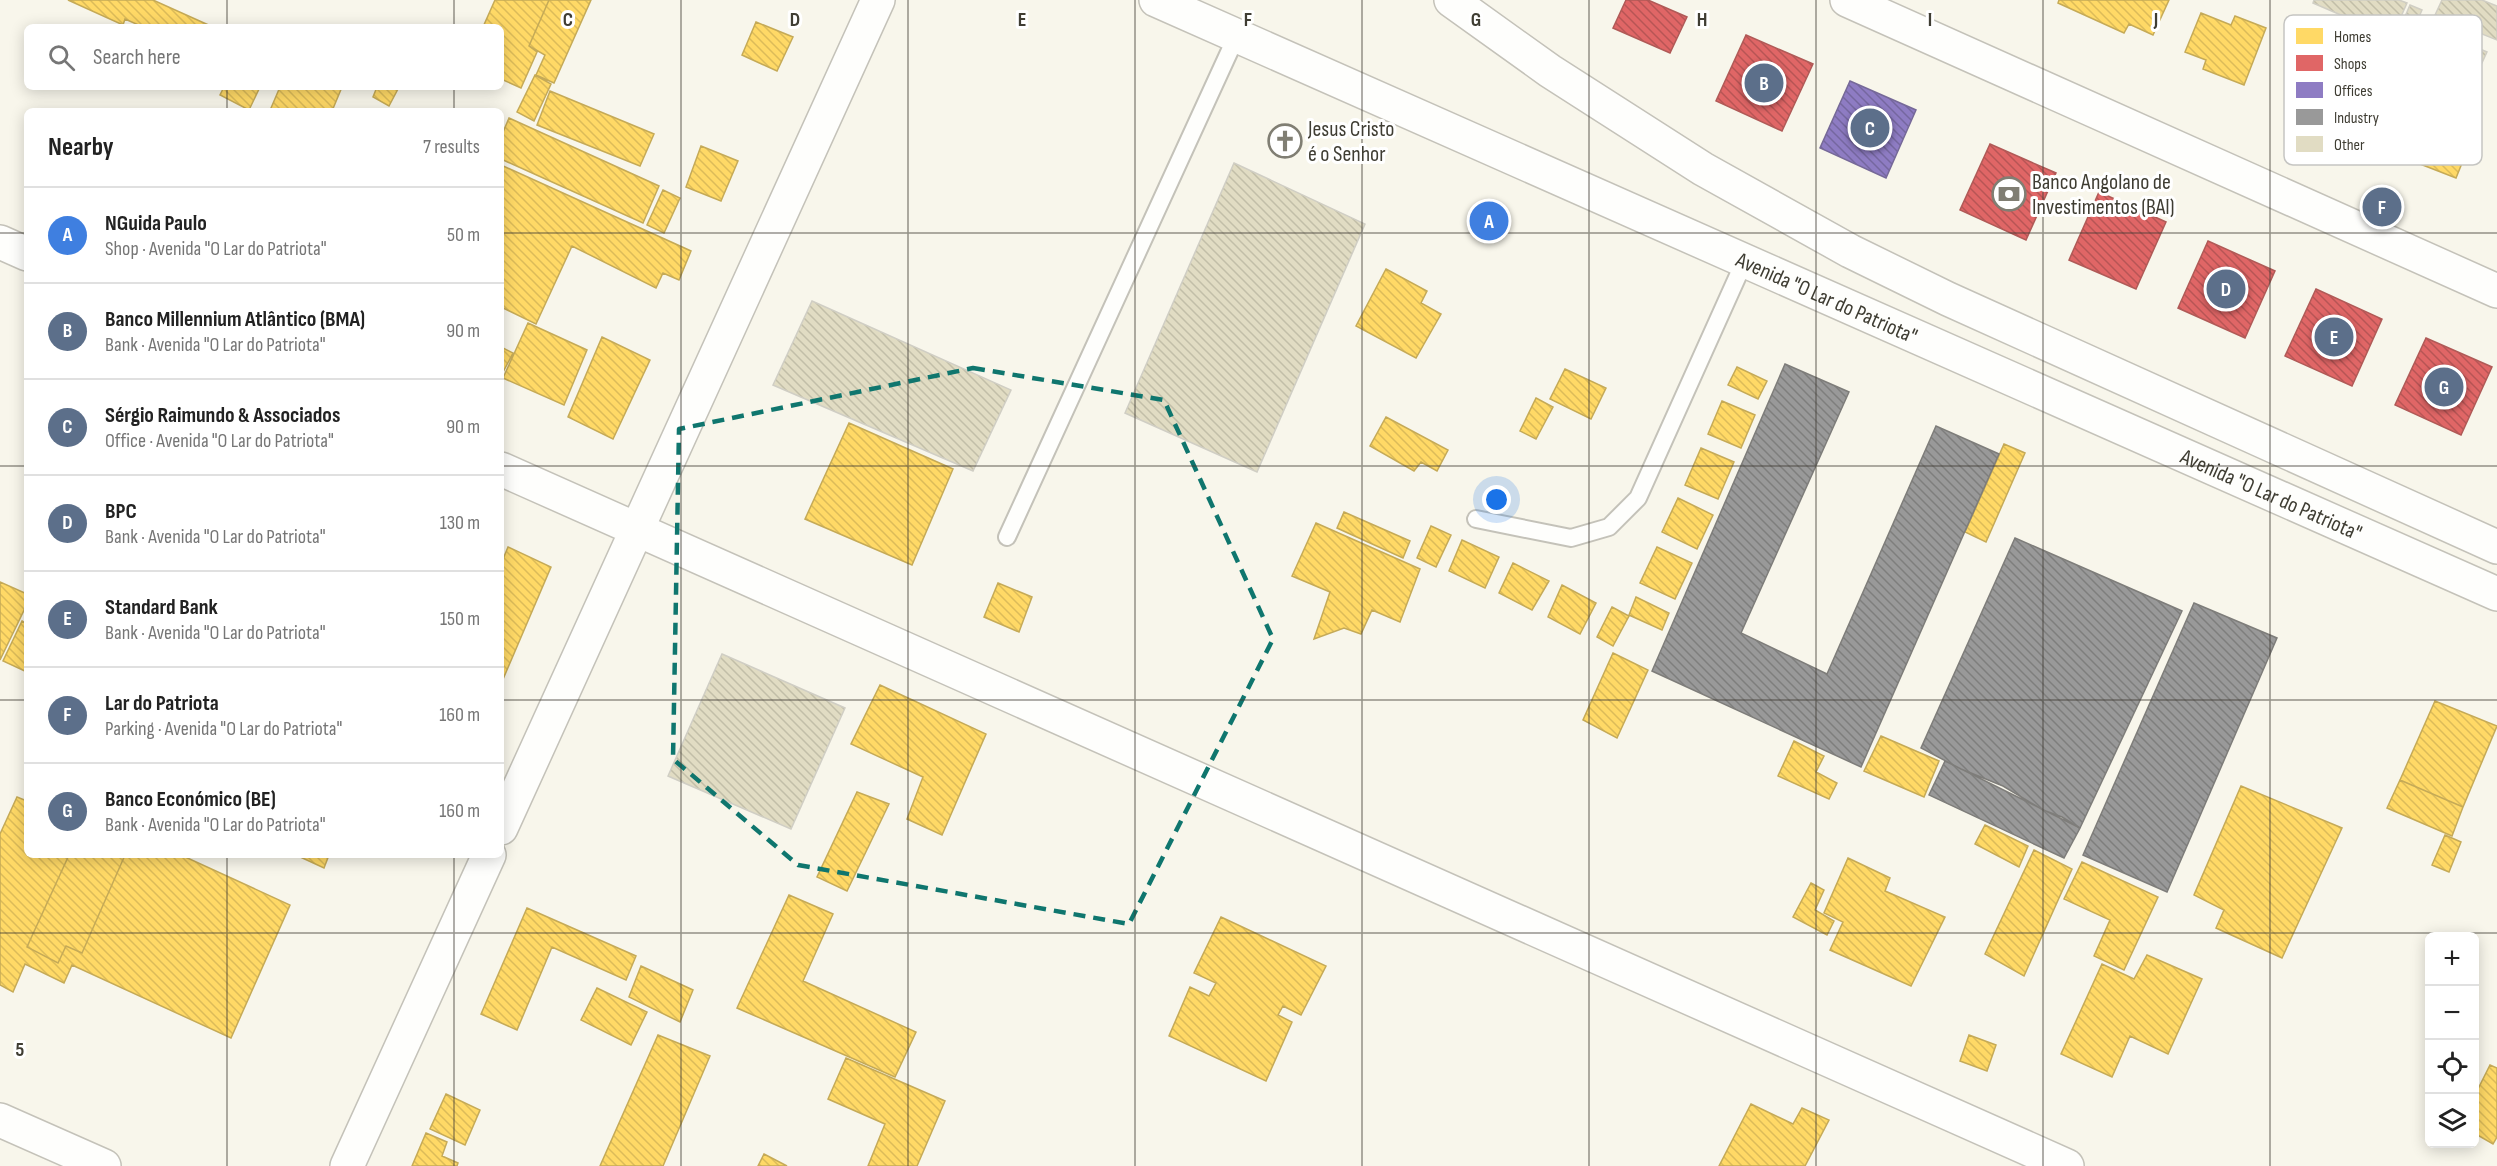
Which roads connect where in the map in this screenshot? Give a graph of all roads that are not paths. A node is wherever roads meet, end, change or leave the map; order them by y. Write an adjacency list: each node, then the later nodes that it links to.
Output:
1 (878, 0): 12 (street)
2 (1156, 0): 5 (street, Avenida "O Lar do Patriota")
3 (1451, 0): 14 (street, Avenida "O Lar do Patriota")
4 (1847, 0): 9 (street)
5 (1237, 36): 8 (street, Avenida "O Lar do Patriota"); 13 (lane)
6 (0, 242): 7 (street)
7 (24, 253)
8 (1745, 260): 11 (lane); 15 (street, Avenida "O Lar do Patriota")
9 (2497, 291)
10 (504, 470): 12 (street)
11 (1476, 519)
12 (636, 531): 16 (street); 21 (street)
13 (1007, 537)
14 (2497, 547)
15 (2497, 594)
16 (504, 821)
17 (488, 858): 20 (street)
18 (0, 1120): 19 (street)
19 (104, 1166)
20 (347, 1166)
21 (2067, 1166)

